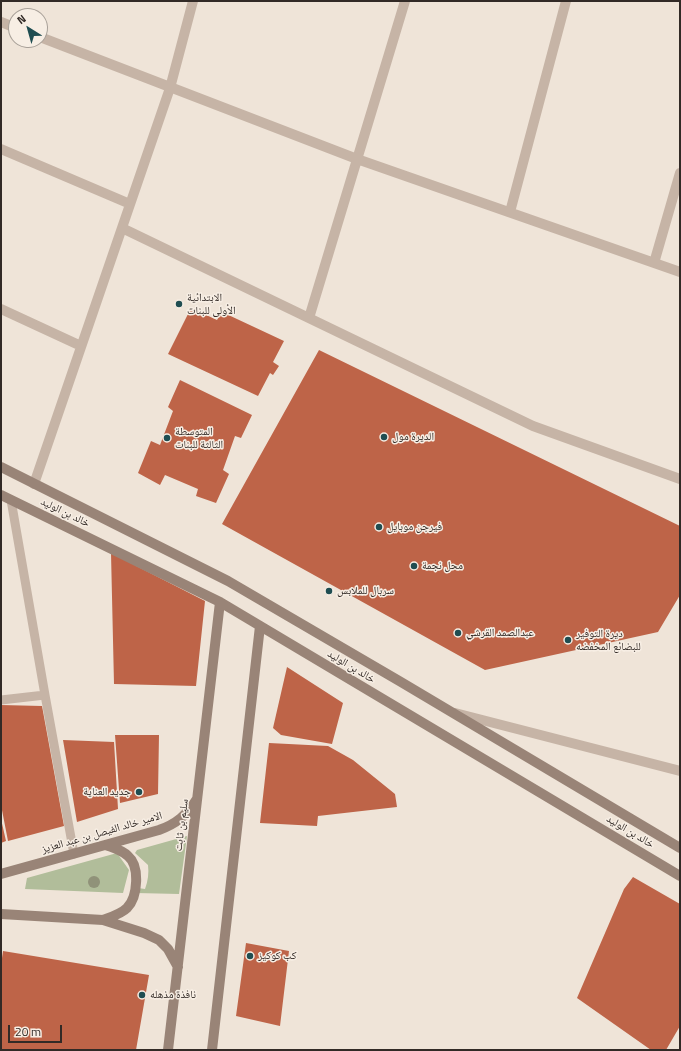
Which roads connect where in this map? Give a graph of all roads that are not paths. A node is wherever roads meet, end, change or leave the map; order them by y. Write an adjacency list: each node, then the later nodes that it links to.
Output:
1 (193, 1): 5 (street)
2 (405, 1): 7 (street)
3 (566, 1): 10 (street)
4 (48, 40): 5 (street)
5 (170, 88): 7 (street); 9 (street)
6 (1, 149): 9 (street)
7 (357, 159): 10 (street); 15 (street)
8 (680, 173): 12 (street)
9 (130, 204): 11 (street)
10 (510, 212): 12 (street)
11 (122, 228): 15 (street); 16 (street)
12 (654, 263): 13 (street)
13 (680, 272)
14 (1, 309): 16 (street)
15 (309, 318): 18 (street)
16 (81, 346): 19 (street)
17 (1, 467): 19 (street, خالد بن الوليد)
18 (680, 479)
19 (34, 484): 26 (street, خالد بن الوليد)
20 (1, 495): 21 (street, خالد بن الوليد)
21 (11, 500): 22 (street, خالد بن الوليد); 24 (lane)
22 (220, 602): 23 (street, خالد بن الوليد); 28 (street, سليم بن ثابت)
23 (260, 626): 33 (street, خالد بن الوليد); 38 (street)
24 (45, 696): 25 (lane); 31 (lane)
25 (1, 700)
26 (451, 712): 27 (street); 30 (street, خالد بن الوليد)
27 (680, 771)
28 (198, 798): 29 (street, الامير خالد الفيصل بن عبد العزيز); 36 (street, سليم بن ثابت)
29 (106, 845): 31 (street, الامير خالد الفيصل بن عبد العزيز); 35 (street)
30 (680, 848)
31 (74, 854): 32 (street, الامير خالد الفيصل بن عبد العزيز)
32 (1, 874)
33 (680, 876)
34 (1, 914): 35 (street)
35 (103, 920): 36 (street)
36 (178, 968): 37 (street, سليم بن ثابت)
37 (168, 1050)
38 (212, 1050)

